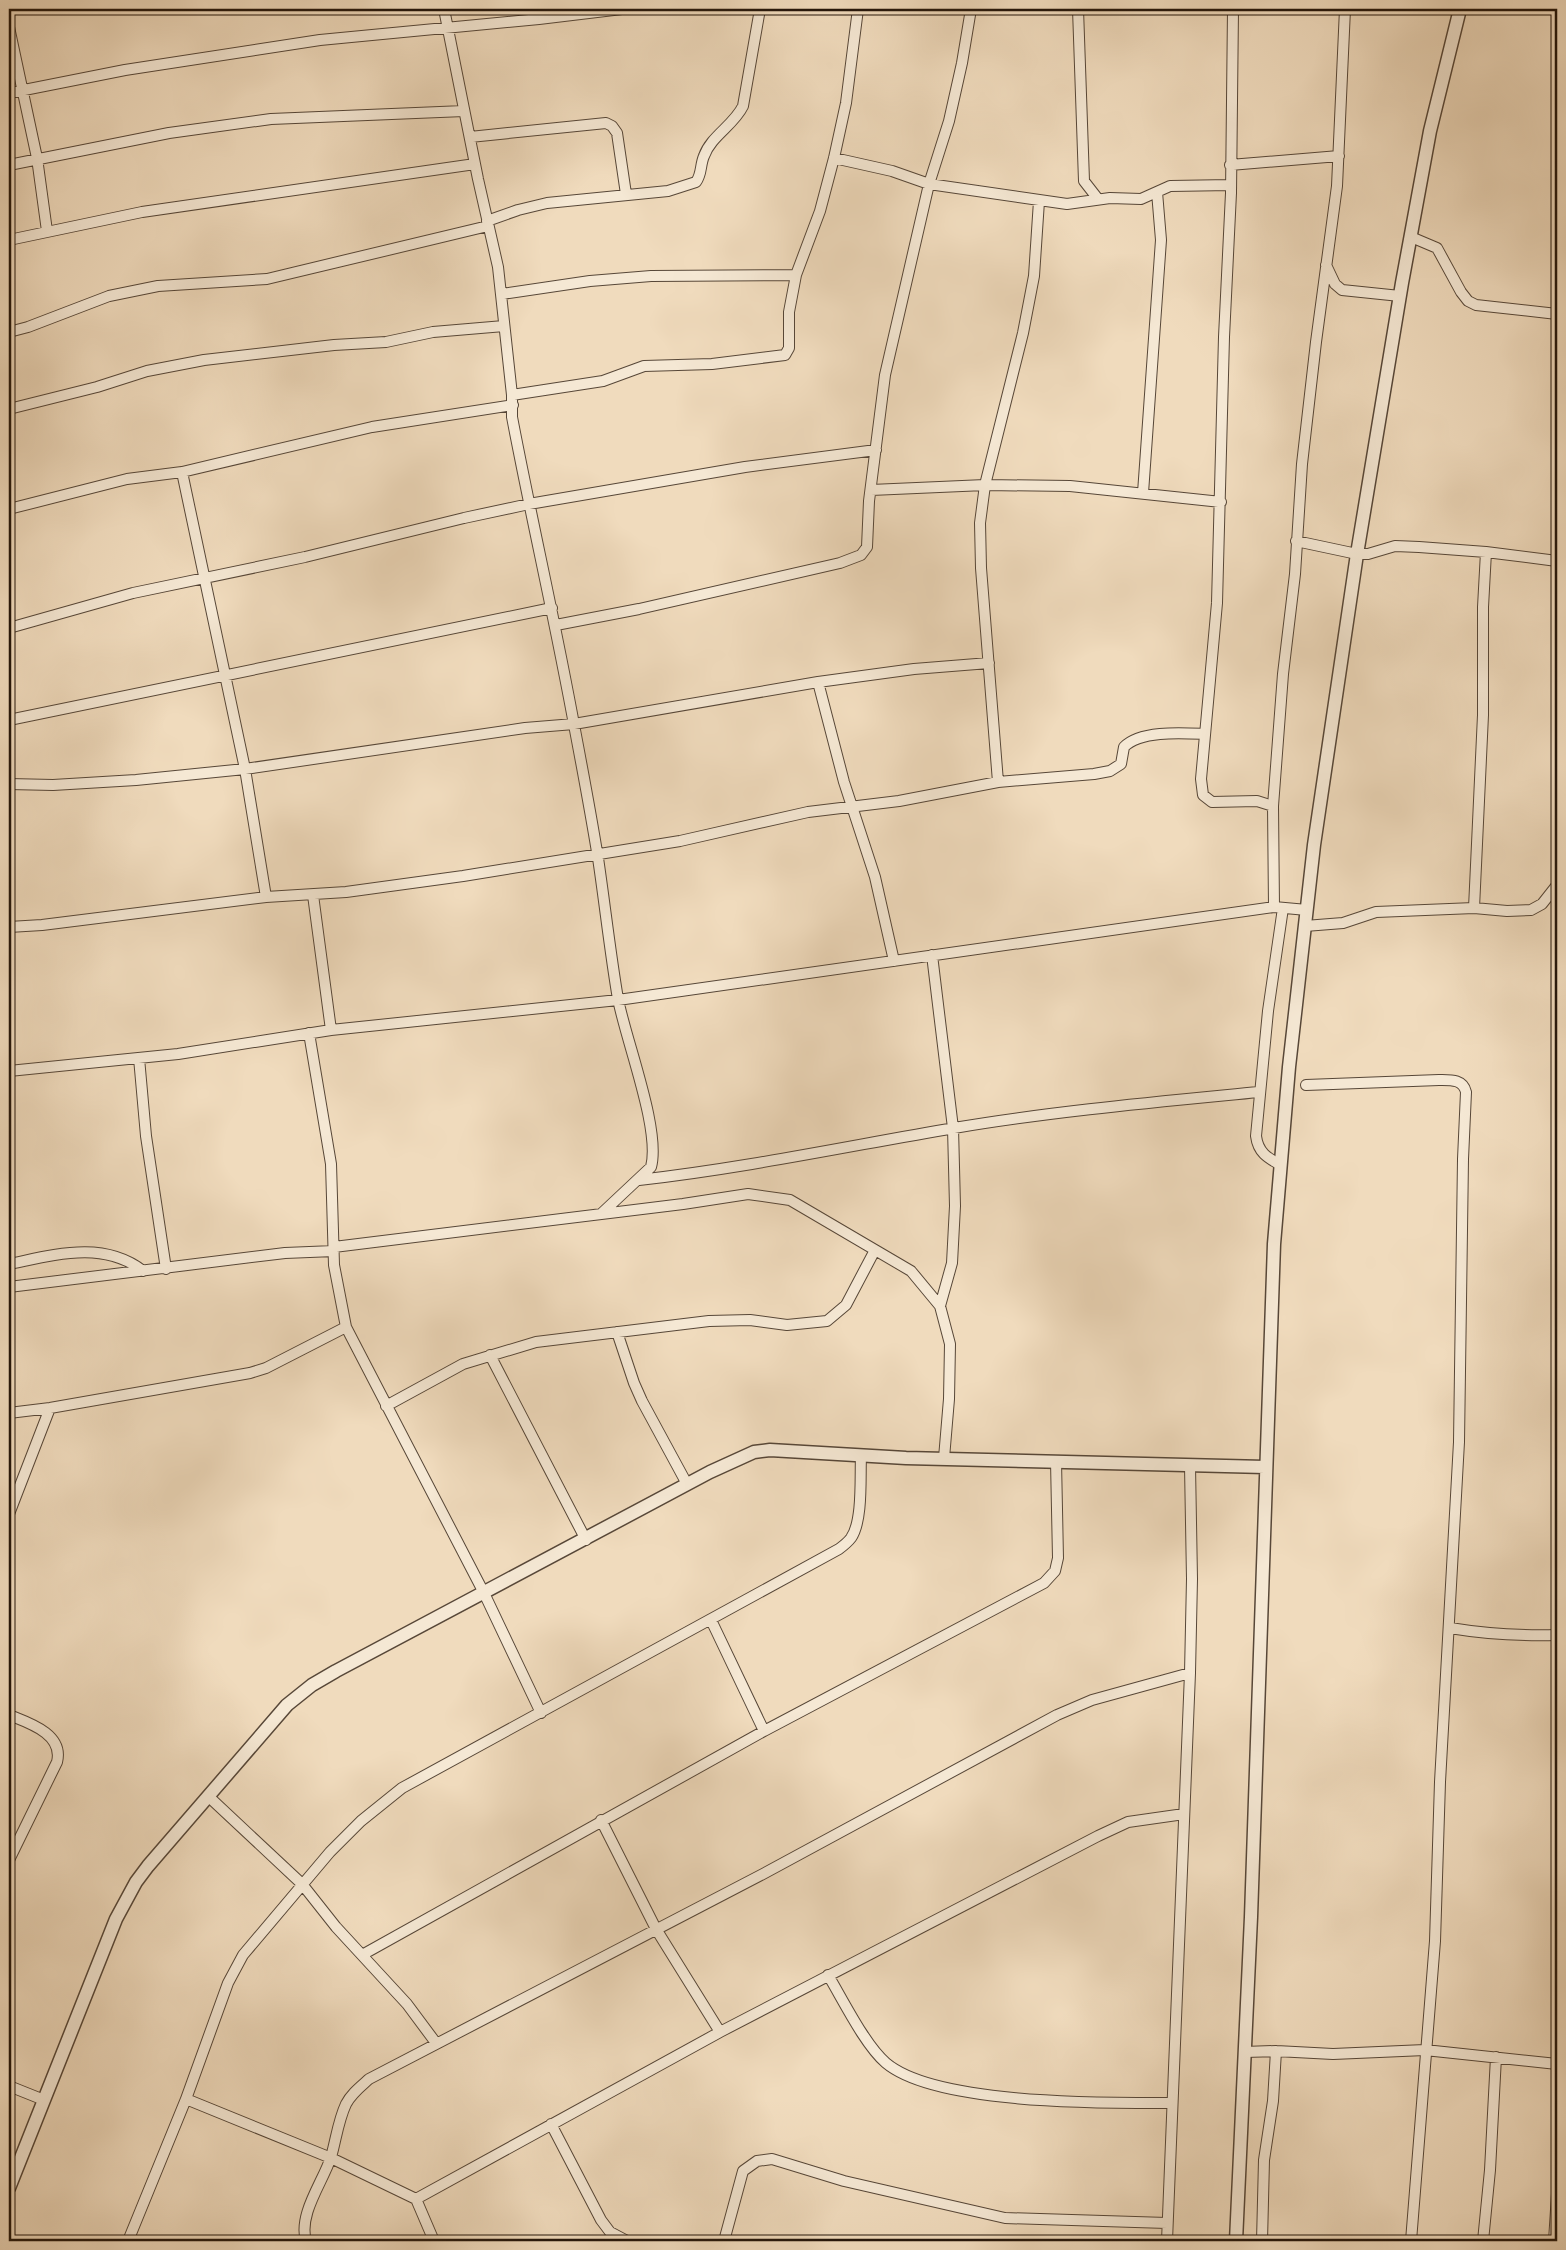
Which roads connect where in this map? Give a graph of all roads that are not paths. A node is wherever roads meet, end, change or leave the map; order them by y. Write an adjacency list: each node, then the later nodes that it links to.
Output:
1 (444, 9): 11 (street)
2 (622, 9): 11 (street)
3 (760, 9): 25 (street)
4 (858, 9): 18 (street)
5 (971, 9): 22 (street)
6 (1078, 9): 26 (street)
7 (1233, 9): 21 (street)
8 (1346, 9): 16 (street)
9 (1460, 9): 30 (street)
10 (9, 27): 12 (street)
11 (449, 29): 12 (street); 14 (street)
12 (22, 90): 13 (street); 17 (street)
13 (9, 93)
14 (464, 111): 15 (street); 17 (street)
15 (470, 136): 20 (street); 25 (street)
16 (1339, 156): 21 (street); 32 (street)
17 (37, 158): 19 (street); 29 (street)
18 (834, 158): 22 (street); 33 (street)
19 (9, 164)
20 (475, 164): 28 (street); 29 (street)
21 (1230, 165): 23 (street)
22 (929, 184): 27 (street); 41 (street)
23 (1231, 185): 24 (street); 46 (street)
24 (1157, 192): 26 (street); 45 (street)
25 (626, 194): 28 (street)
26 (1098, 199): 27 (street)
27 (1039, 201): 43 (street)
28 (488, 224): 34 (street); 38 (street)
29 (47, 231): 31 (street)
30 (1411, 237): 35 (street); 36 (street)
31 (9, 240)
32 (1326, 265): 35 (street); 49 (street)
33 (796, 275): 34 (street); 39 (street)
34 (502, 294): 37 (street)
35 (1400, 296): 51 (street)
36 (1557, 314)
37 (504, 326): 39 (street); 40 (street)
38 (9, 332)
39 (512, 400): 42 (street); 47 (street)
40 (9, 409)
41 (876, 450): 44 (street); 47 (street)
42 (182, 472): 48 (street); 53 (street)
43 (985, 485): 44 (street); 45 (street); 57 (street)
44 (871, 490): 55 (street)
45 (1143, 493): 46 (street)
46 (1221, 502): 62 (street)
47 (529, 504): 53 (street); 54 (street)
48 (9, 509)
49 (1296, 541): 51 (street); 66 (street)
50 (1486, 552): 51 (street); 52 (street); 73 (street)
51 (1357, 554): 74 (street)
52 (1557, 561)
53 (206, 579): 56 (street); 58 (street)
54 (552, 608): 55 (street); 58 (street)
55 (556, 625): 61 (street)
56 (9, 628)
57 (989, 663): 59 (street); 64 (street)
58 (226, 674): 60 (street); 63 (street)
59 (818, 682): 61 (street); 67 (street)
60 (9, 720)
61 (574, 724): 63 (street); 68 (street)
62 (1205, 734): 64 (street); 66 (street)
63 (245, 768): 65 (street); 71 (street)
64 (998, 782): 67 (street)
65 (9, 784)
66 (1273, 806): 72 (street)
67 (853, 807): 68 (street); 78 (street)
68 (597, 855): 70 (street); 79 (street)
69 (1557, 885): 73 (street)
70 (313, 895): 71 (street); 80 (street)
71 (266, 897): 76 (street)
72 (1278, 908): 74 (street); 77 (street); 85 (street)
73 (1474, 908): 75 (street)
74 (1307, 910): 75 (street)
75 (1305, 926): 87 (street)
76 (9, 927)
77 (932, 955): 78 (street); 86 (street)
78 (894, 961): 79 (street)
79 (618, 1000): 80 (street); 88 (street)
80 (331, 1030): 81 (street)
81 (309, 1033): 82 (street); 90 (street)
82 (139, 1058): 83 (street); 93 (street)
83 (9, 1071)
84 (1306, 1085): 113 (street)
85 (1259, 1092): 86 (street); 87 (street)
86 (953, 1128): 88 (street); 96 (street)
87 (1281, 1165): 107 (street)
88 (638, 1180): 89 (street)
89 (602, 1213): 90 (street); 91 (street)
90 (334, 1249): 93 (street); 97 (street)
91 (875, 1250): 96 (street); 98 (street)
92 (9, 1264): 94 (street)
93 (166, 1269): 94 (street)
94 (143, 1271): 95 (street)
95 (9, 1287)
96 (940, 1306): 104 (street)
97 (346, 1328): 100 (street); 101 (street)
98 (617, 1332): 99 (street); 108 (street)
99 (490, 1355): 100 (street); 110 (street)
100 (386, 1406): 111 (street)
101 (50, 1408): 102 (street); 109 (street)
102 (9, 1413)
103 (861, 1456): 104 (street); 108 (street); 112 (street)
104 (944, 1458): 105 (street)
105 (1056, 1461): 106 (street); 118 (street)
106 (1190, 1466): 107 (street); 115 (street)
107 (1265, 1467): 131 (street)
108 (687, 1484): 110 (street)
109 (9, 1514)
110 (586, 1540): 111 (street)
111 (484, 1593): 116 (street); 119 (street)
112 (711, 1620): 116 (street); 118 (street)
113 (1450, 1628): 114 (street); 130 (street)
114 (1557, 1635)
115 (1190, 1672): 120 (street); 124 (street)
116 (541, 1713): 123 (street)
117 (9, 1715): 122 (street)
118 (764, 1731): 121 (street)
119 (208, 1796): 123 (street); 136 (street)
120 (1184, 1814): 126 (street); 137 (street)
121 (601, 1820): 124 (street); 125 (street)
122 (9, 1860)
123 (302, 1884): 125 (street); 135 (street)
124 (656, 1929): 127 (street); 128 (street)
125 (362, 1955): 128 (street)
126 (828, 1975): 127 (street); 137 (street)
127 (720, 2032): 138 (street)
128 (436, 2043): 139 (street)
129 (1276, 2050): 130 (street); 131 (street); 151 (street)
130 (1425, 2050): 132 (street); 152 (street)
131 (1244, 2052): 150 (street)
132 (1496, 2058): 133 (street); 153 (street)
133 (1557, 2064)
134 (9, 2086): 136 (street)
135 (186, 2099): 139 (street); 145 (street)
136 (44, 2100): 140 (street)
137 (1172, 2103): 143 (street)
138 (551, 2124): 142 (street); 147 (street)
139 (331, 2158): 142 (street); 144 (street)
140 (9, 2188)
141 (1557, 2194): 154 (street)
142 (416, 2199): 146 (street)
143 (1167, 2223): 148 (street); 149 (street)
144 (305, 2239)
145 (128, 2241)
146 (434, 2241)
147 (627, 2241)
148 (724, 2241)
149 (1167, 2241)
150 (1236, 2241)
151 (1262, 2241)
152 (1411, 2241)
153 (1484, 2241)
154 (1554, 2241)

